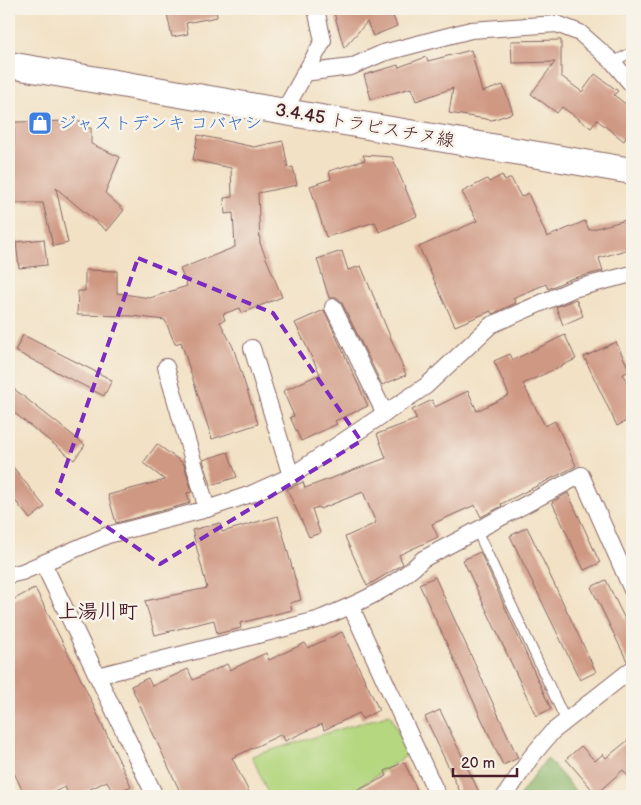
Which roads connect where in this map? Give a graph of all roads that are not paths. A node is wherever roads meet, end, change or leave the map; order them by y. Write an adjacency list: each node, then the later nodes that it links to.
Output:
1 (316, 9): 6 (street)
2 (557, 16): 4 (street); 6 (street)
3 (632, 52): 4 (lane)
4 (613, 62): 7 (street)
5 (9, 65): 8 (main road, 3.4.45 トラピスチヌ線)
6 (304, 73): 8 (street)
7 (632, 85)
8 (284, 111): 9 (main road, 3.4.45 トラピスチヌ線)
9 (632, 171)
10 (632, 274): 14 (street)
11 (333, 307): 14 (street)
12 (252, 348): 15 (street)
13 (166, 367): 16 (street)
14 (386, 414): 15 (street)
15 (291, 476): 16 (street)
16 (207, 509): 18 (street)
17 (477, 531): 20 (street); 21 (street); 24 (lane)
18 (43, 563): 19 (street); 23 (street)
19 (9, 575)
20 (632, 590)
21 (351, 607): 23 (street); 26 (street)
22 (632, 669): 24 (street)
23 (96, 676): 25 (street)
24 (565, 719): 27 (street)
25 (155, 796)
26 (438, 796)
27 (505, 796)

